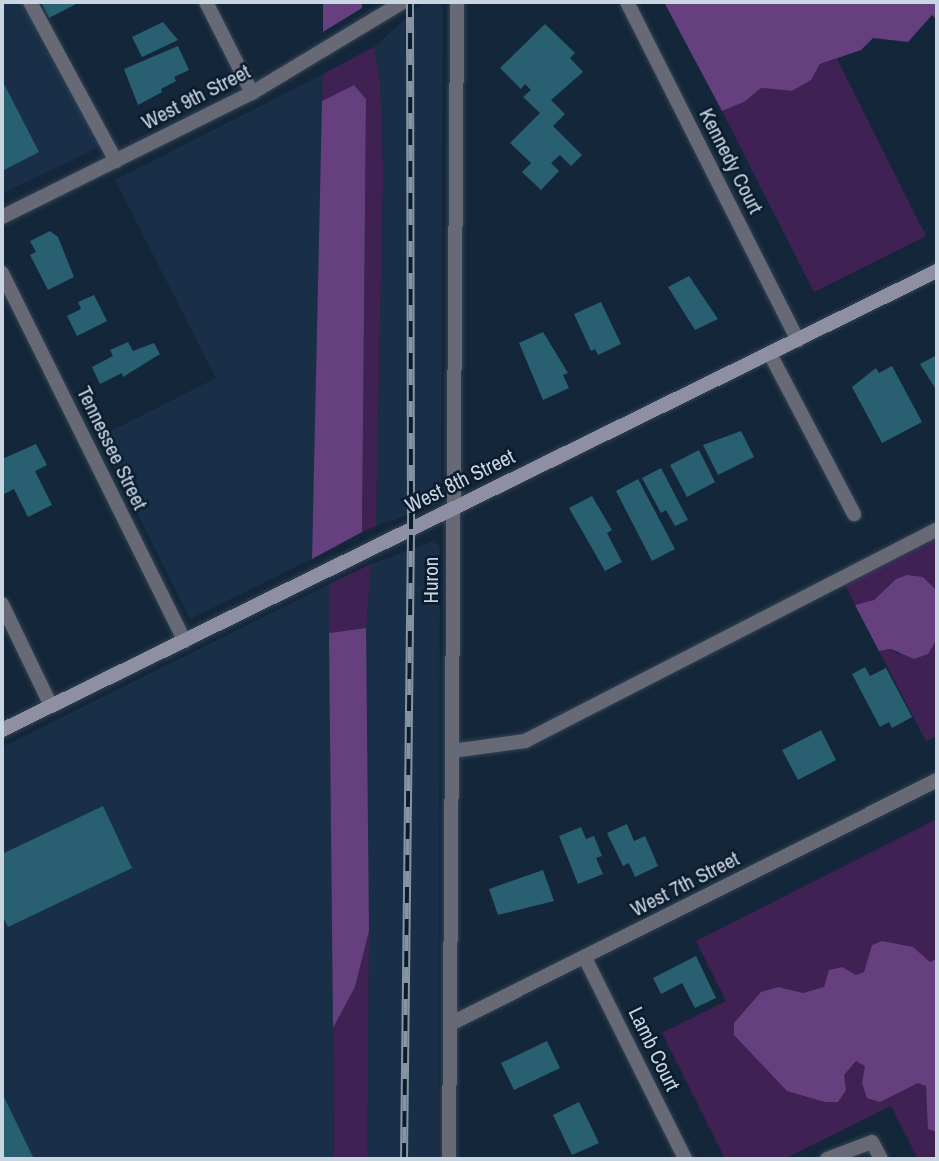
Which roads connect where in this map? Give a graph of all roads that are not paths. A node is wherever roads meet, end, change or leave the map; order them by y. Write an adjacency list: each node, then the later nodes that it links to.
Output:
1 (30, 2): 7 (street)
2 (206, 2): 6 (street)
3 (403, 2): 6 (street, West 9th Street)
4 (457, 2): 13 (street, Huron)
5 (627, 2): 11 (street, Kennedy Court)
6 (252, 93): 7 (street, West 9th Street)
7 (116, 161): 8 (street, West 9th Street)
8 (2, 218)
9 (937, 271): 11 (street, West 8th Street)
10 (2, 273): 17 (street, Tennessee Street)
11 (798, 340): 12 (street, West 8th Street)
12 (770, 354): 13 (street, West 8th Street); 14 (street)
13 (453, 508): 17 (street, West 8th Street); 20 (street, Huron)
14 (855, 514)
15 (937, 529): 20 (street)
16 (2, 604): 18 (street)
17 (185, 641): 18 (street, West 8th Street)
18 (51, 706): 19 (street, West 8th Street)
19 (2, 730)
20 (452, 751): 23 (street, Huron)
21 (937, 780): 22 (street, West 7th Street)
22 (585, 958): 23 (street, West 7th Street); 25 (street, Lamb Court)
23 (450, 1024): 24 (street, Huron)
24 (449, 1159)
25 (685, 1159)
26 (827, 1159): 27 (street)
27 (881, 1159)

